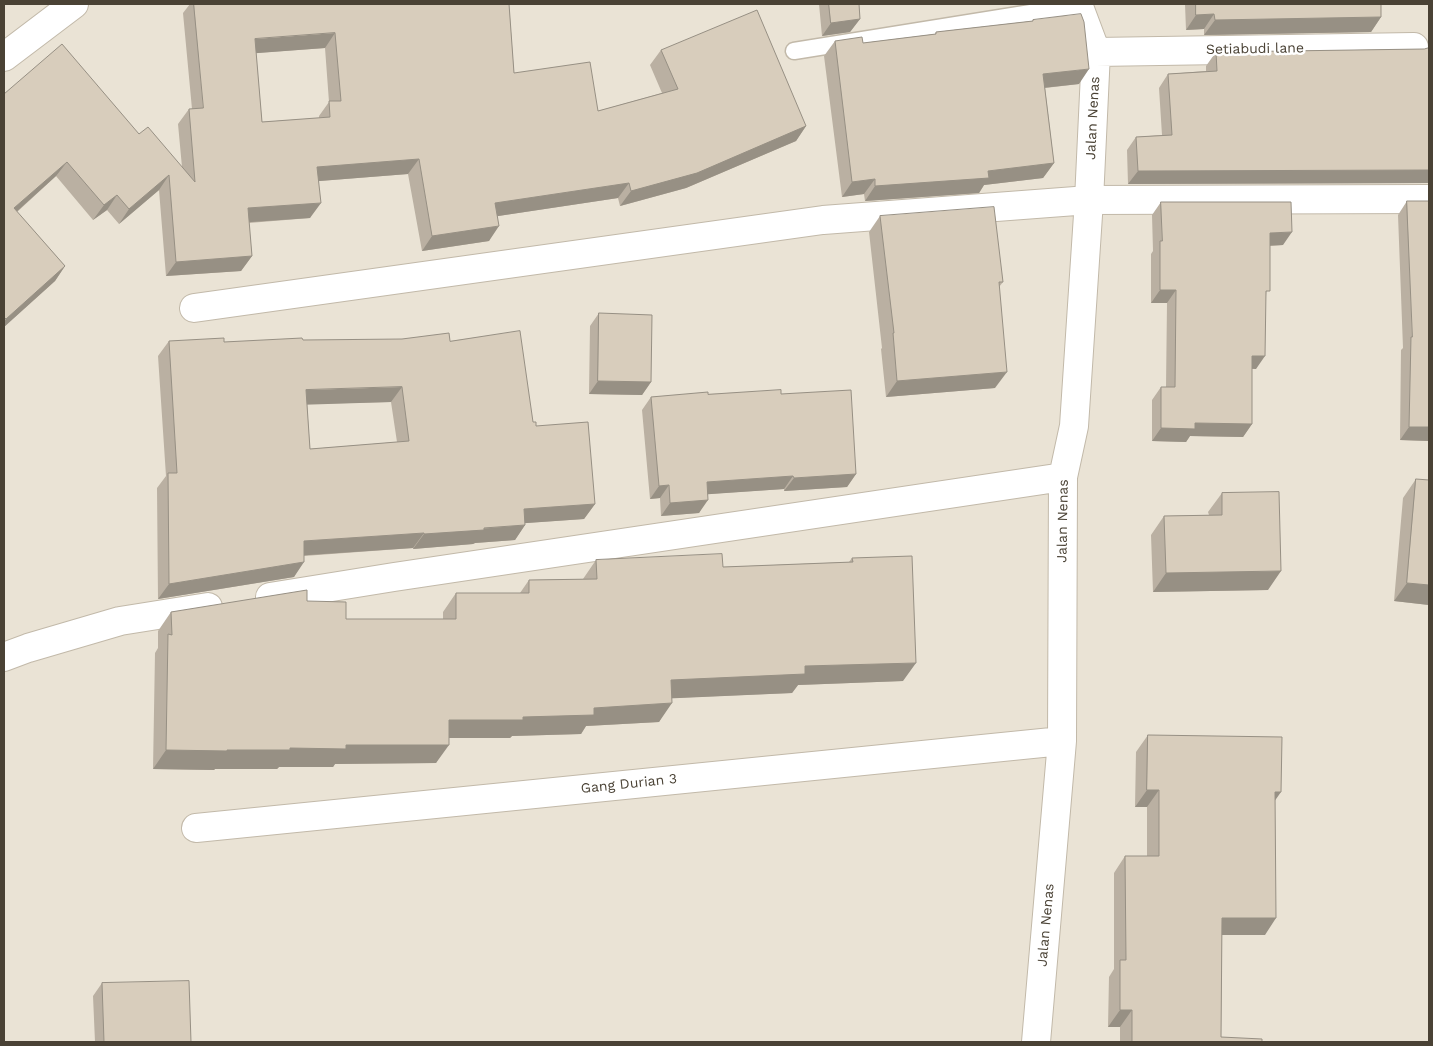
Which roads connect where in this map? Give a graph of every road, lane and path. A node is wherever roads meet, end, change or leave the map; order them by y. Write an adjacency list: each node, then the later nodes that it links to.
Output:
1 (74, 4): 6 (street)
2 (1079, 5): 4 (lane); 5 (street, Jalan Nenas)
3 (1414, 47): 5 (street, Setiabudi lane)
4 (794, 52)
5 (1096, 52): 8 (street, Jalan Nenas)
6 (4, 57)
7 (1429, 199): 8 (street)
8 (1089, 200): 9 (street); 10 (street, Jalan Nenas)
9 (194, 308)
10 (1063, 477): 11 (street); 12 (street, Jalan Nenas)
11 (4, 657)
12 (1062, 741): 13 (street, Gang Durian 3); 14 (street, Jalan Nenas)
13 (196, 828)
14 (1036, 1042)

